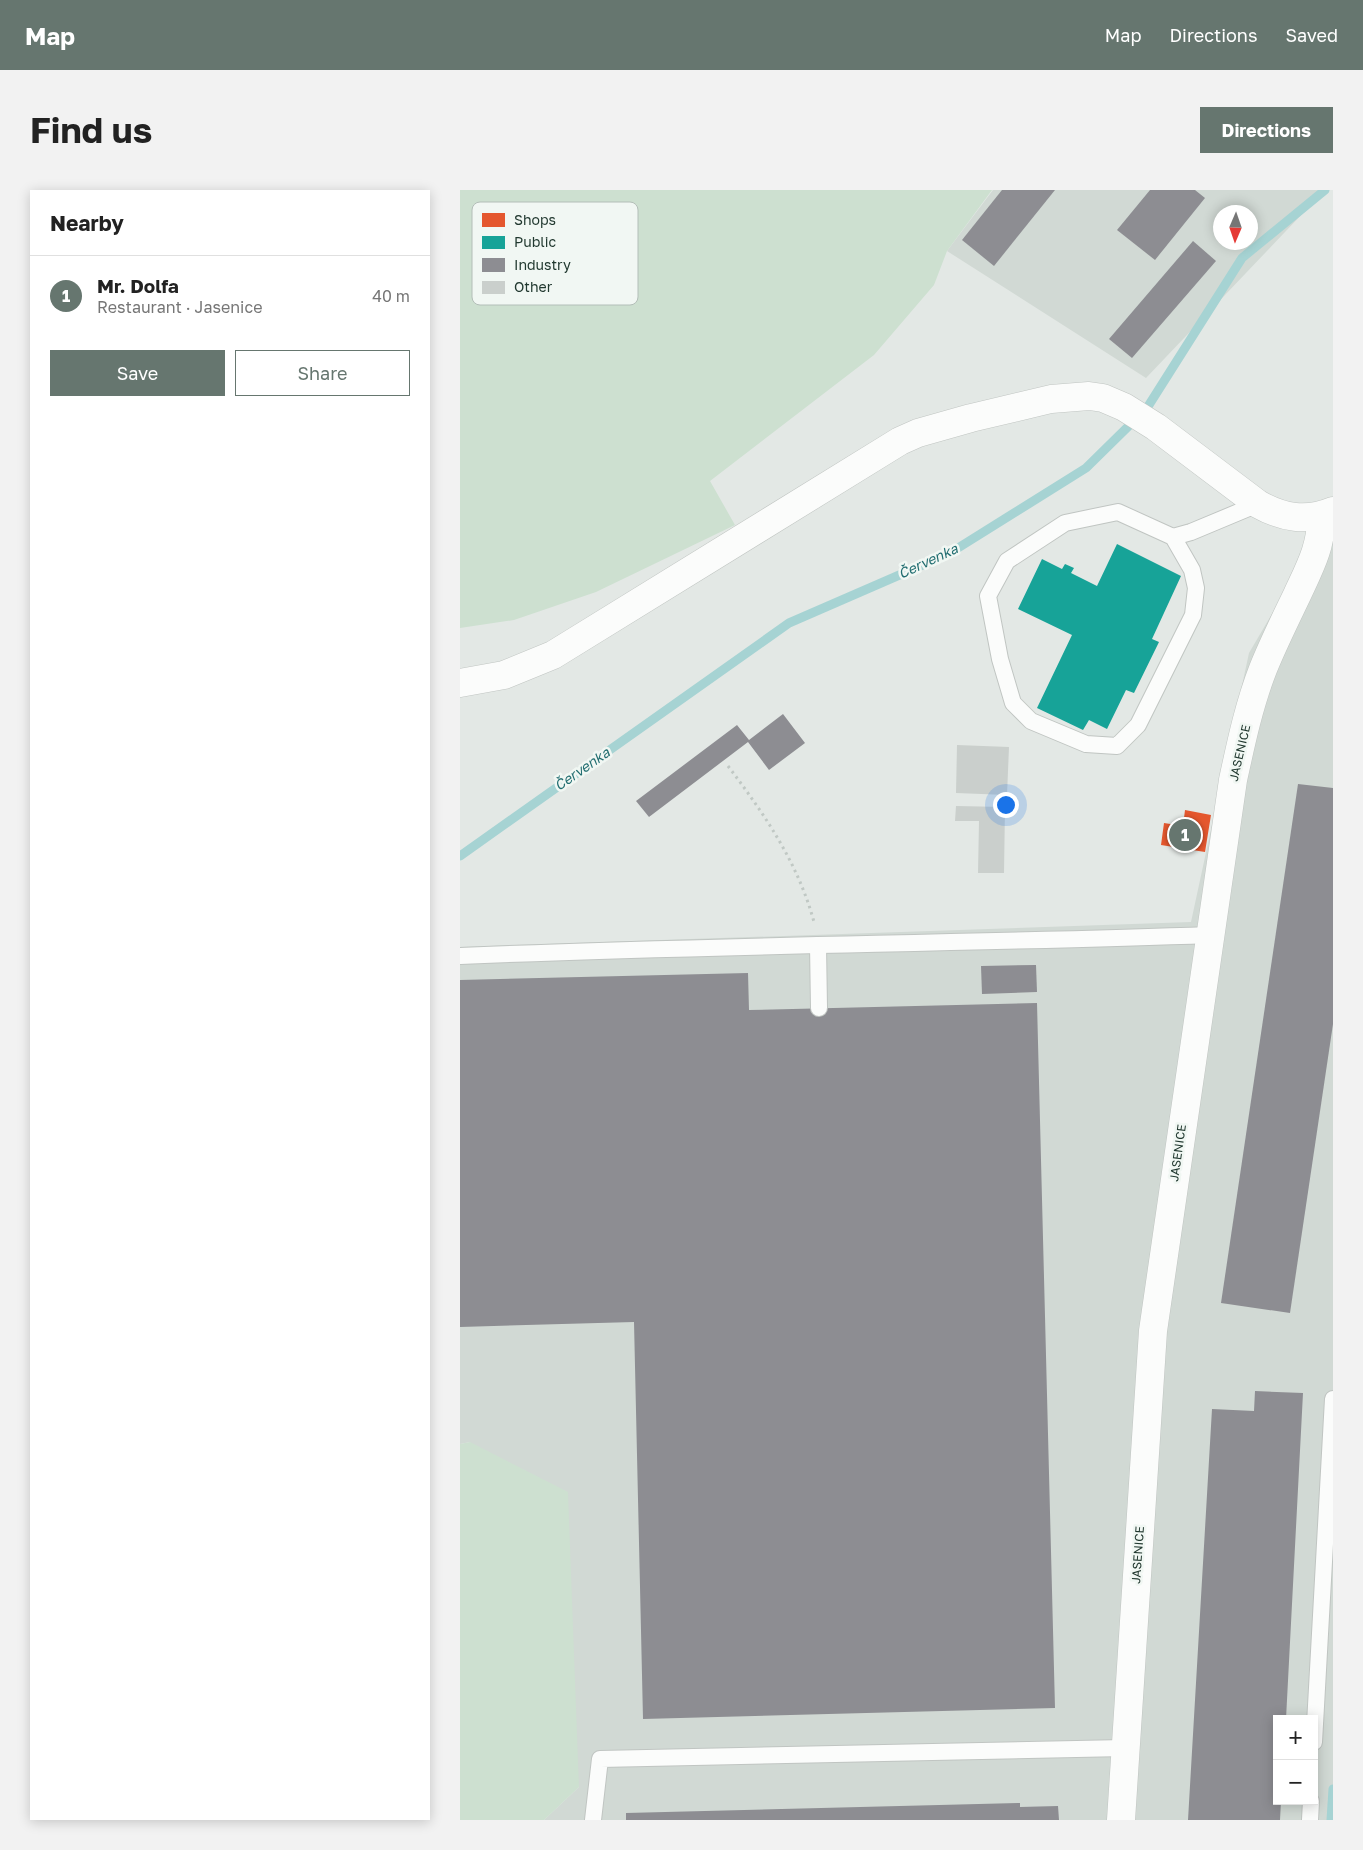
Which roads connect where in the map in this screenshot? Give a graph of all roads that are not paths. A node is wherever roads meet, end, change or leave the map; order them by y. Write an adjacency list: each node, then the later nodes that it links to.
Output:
1 (1258, 504): 2 (street); 3 (lane); 4 (street)
2 (1327, 513): 5 (street, JASENICE)
3 (1173, 537): 3 (lane)
4 (460, 683)
5 (1210, 936): 6 (lane); 11 (street, JASENICE)
6 (818, 945): 7 (lane); 8 (lane)
7 (460, 956)
8 (820, 1008)
9 (1333, 1399): 10 (lane)
10 (1315, 1715)
11 (1126, 1748): 13 (lane); 14 (street, JASENICE)
12 (1311, 1805): 15 (lane)
13 (593, 1820)
14 (1121, 1820)
15 (1310, 1820)

